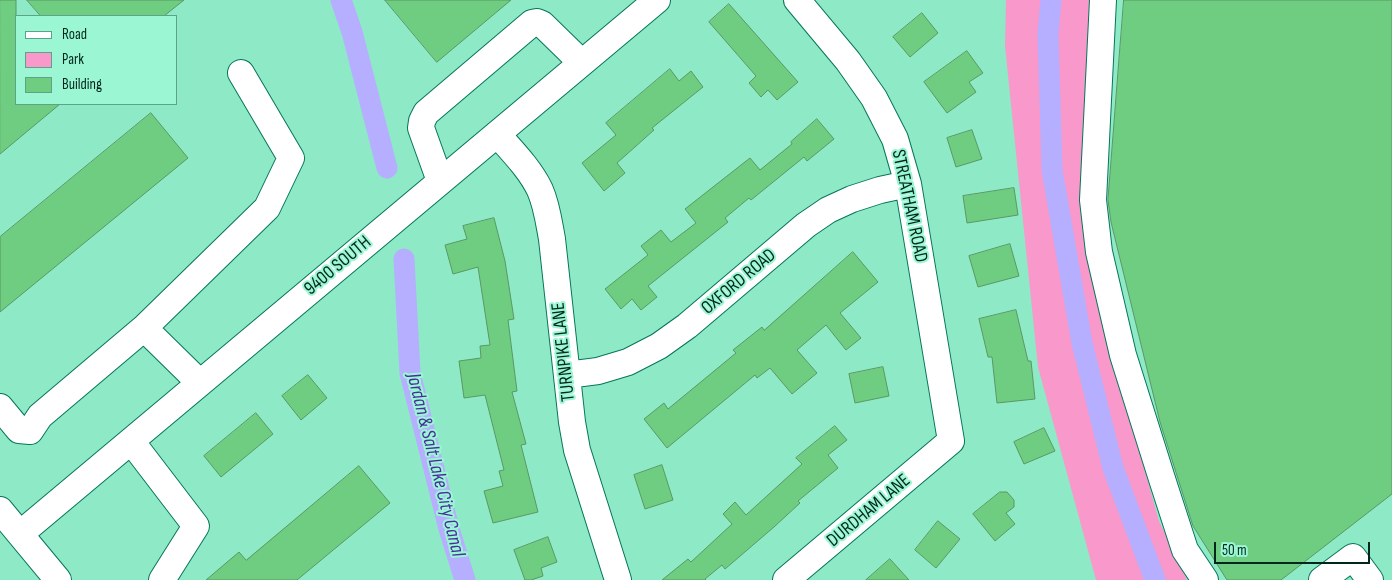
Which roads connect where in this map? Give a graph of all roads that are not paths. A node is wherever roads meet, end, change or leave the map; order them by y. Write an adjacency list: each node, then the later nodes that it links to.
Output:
1 (657, 0): 4 (street, 9400 SOUTH)
2 (797, 0): 8 (street, STREATHAM ROAD)
3 (1103, 0): 21 (street)
4 (582, 63): 6 (street, 9400 SOUTH); 7 (street)
5 (241, 73): 9 (street)
6 (497, 134): 7 (street, 9400 SOUTH); 10 (street, TURNPIKE LANE)
7 (440, 181): 11 (street, 9400 SOUTH)
8 (908, 184): 10 (street, OXFORD ROAD); 14 (street, STREATHAM ROAD)
9 (144, 328): 11 (street); 12 (street)
10 (567, 375): 19 (street, TURNPIKE LANE)
11 (200, 383): 13 (street, 9400 SOUTH)
12 (0, 407)
13 (130, 441): 16 (street, 9400 SOUTH); 18 (street)
14 (951, 441): 20 (street, DURDHAM LANE)
15 (0, 510): 16 (street)
16 (20, 534): 17 (street)
17 (58, 580)
18 (162, 580)
19 (618, 580)
20 (786, 580)
21 (1205, 580)
22 (1322, 580): 23 (street)
23 (1370, 580)

